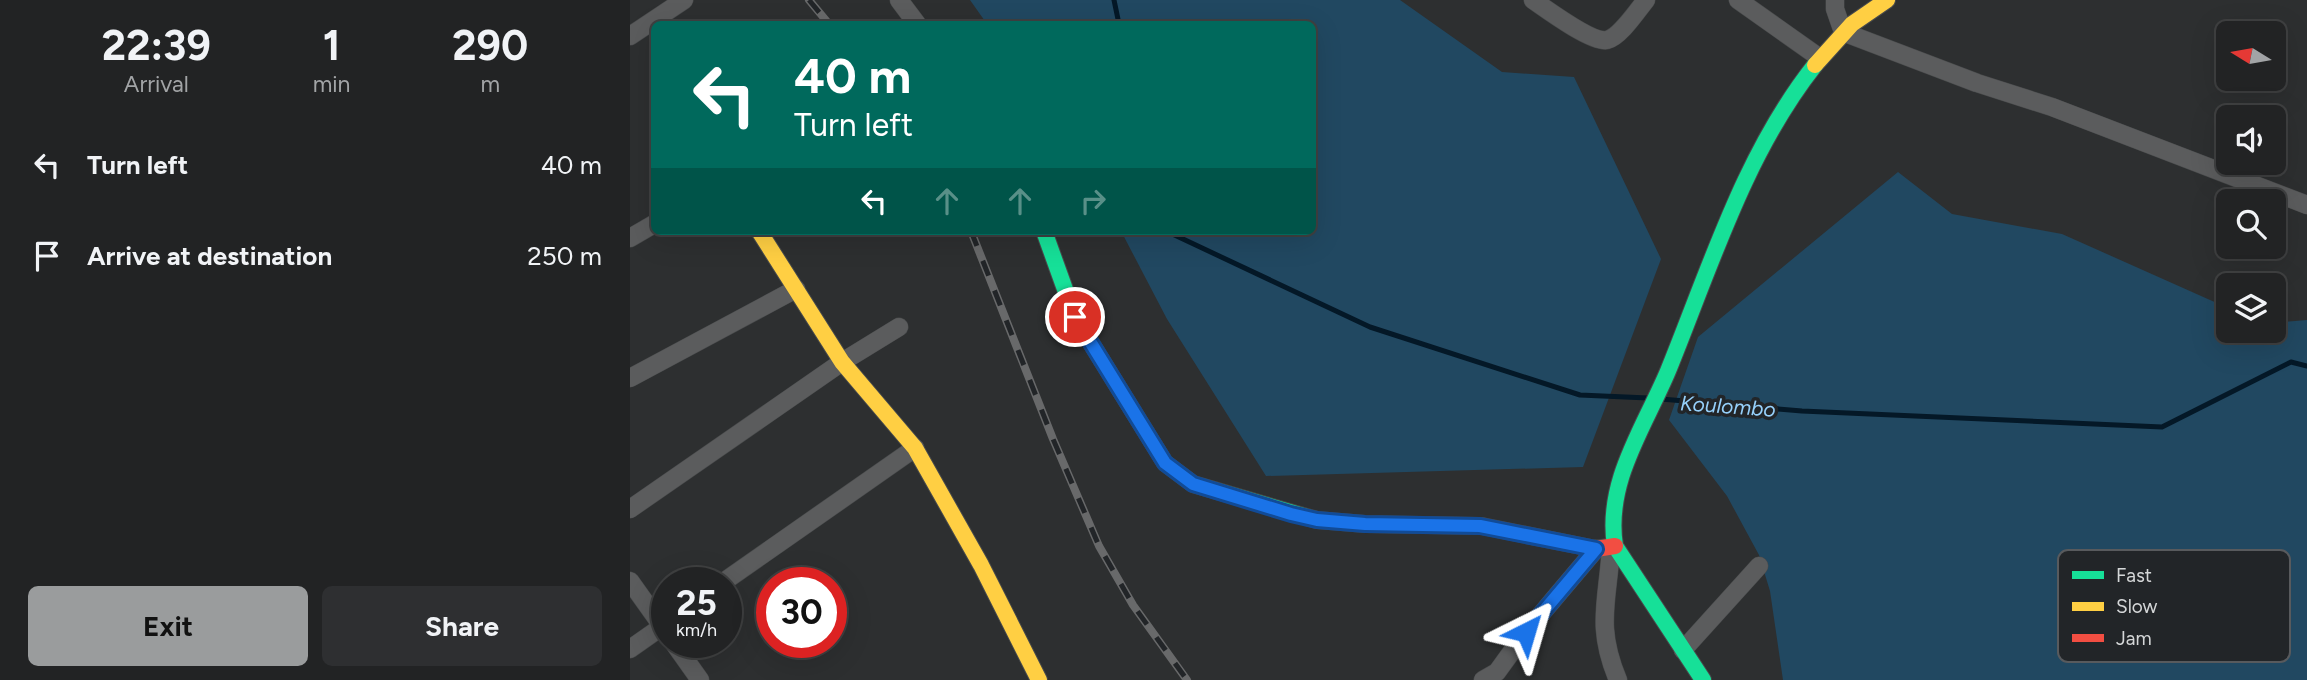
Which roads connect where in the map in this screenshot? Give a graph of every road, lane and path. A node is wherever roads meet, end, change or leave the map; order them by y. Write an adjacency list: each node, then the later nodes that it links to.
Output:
1 (684, 0): 8 (street)
2 (899, 0): 9 (street)
3 (1533, 0): 4 (street)
4 (1646, 0)
5 (1738, 0): 13 (street)
6 (1835, 0): 11 (street)
7 (1887, 0): 11 (street)
8 (652, 21)
9 (915, 21)
10 (651, 22): 12 (street)
11 (1843, 32): 13 (street); 14 (street)
12 (630, 36)
13 (1819, 58): 25 (street)
14 (2307, 205)
15 (651, 226): 18 (street)
16 (762, 235): 19 (street)
17 (1045, 235): 25 (street)
18 (630, 238)
19 (796, 289): 21 (street); 22 (street)
20 (899, 327): 21 (street)
21 (842, 362): 23 (street); 24 (street)
22 (630, 378)
23 (915, 448): 27 (street); 36 (street)
24 (630, 509)
25 (1607, 547): 32 (street); 34 (street); 37 (street)
26 (1759, 566): 32 (street)
27 (742, 570)
28 (630, 582): 29 (street)
29 (651, 609)
30 (651, 636): 31 (street)
31 (630, 649)
32 (1683, 650): 38 (street)
33 (684, 658): 35 (street)
34 (1491, 677)
35 (699, 680)
36 (1039, 680)
37 (1618, 680)
38 (1703, 680)

